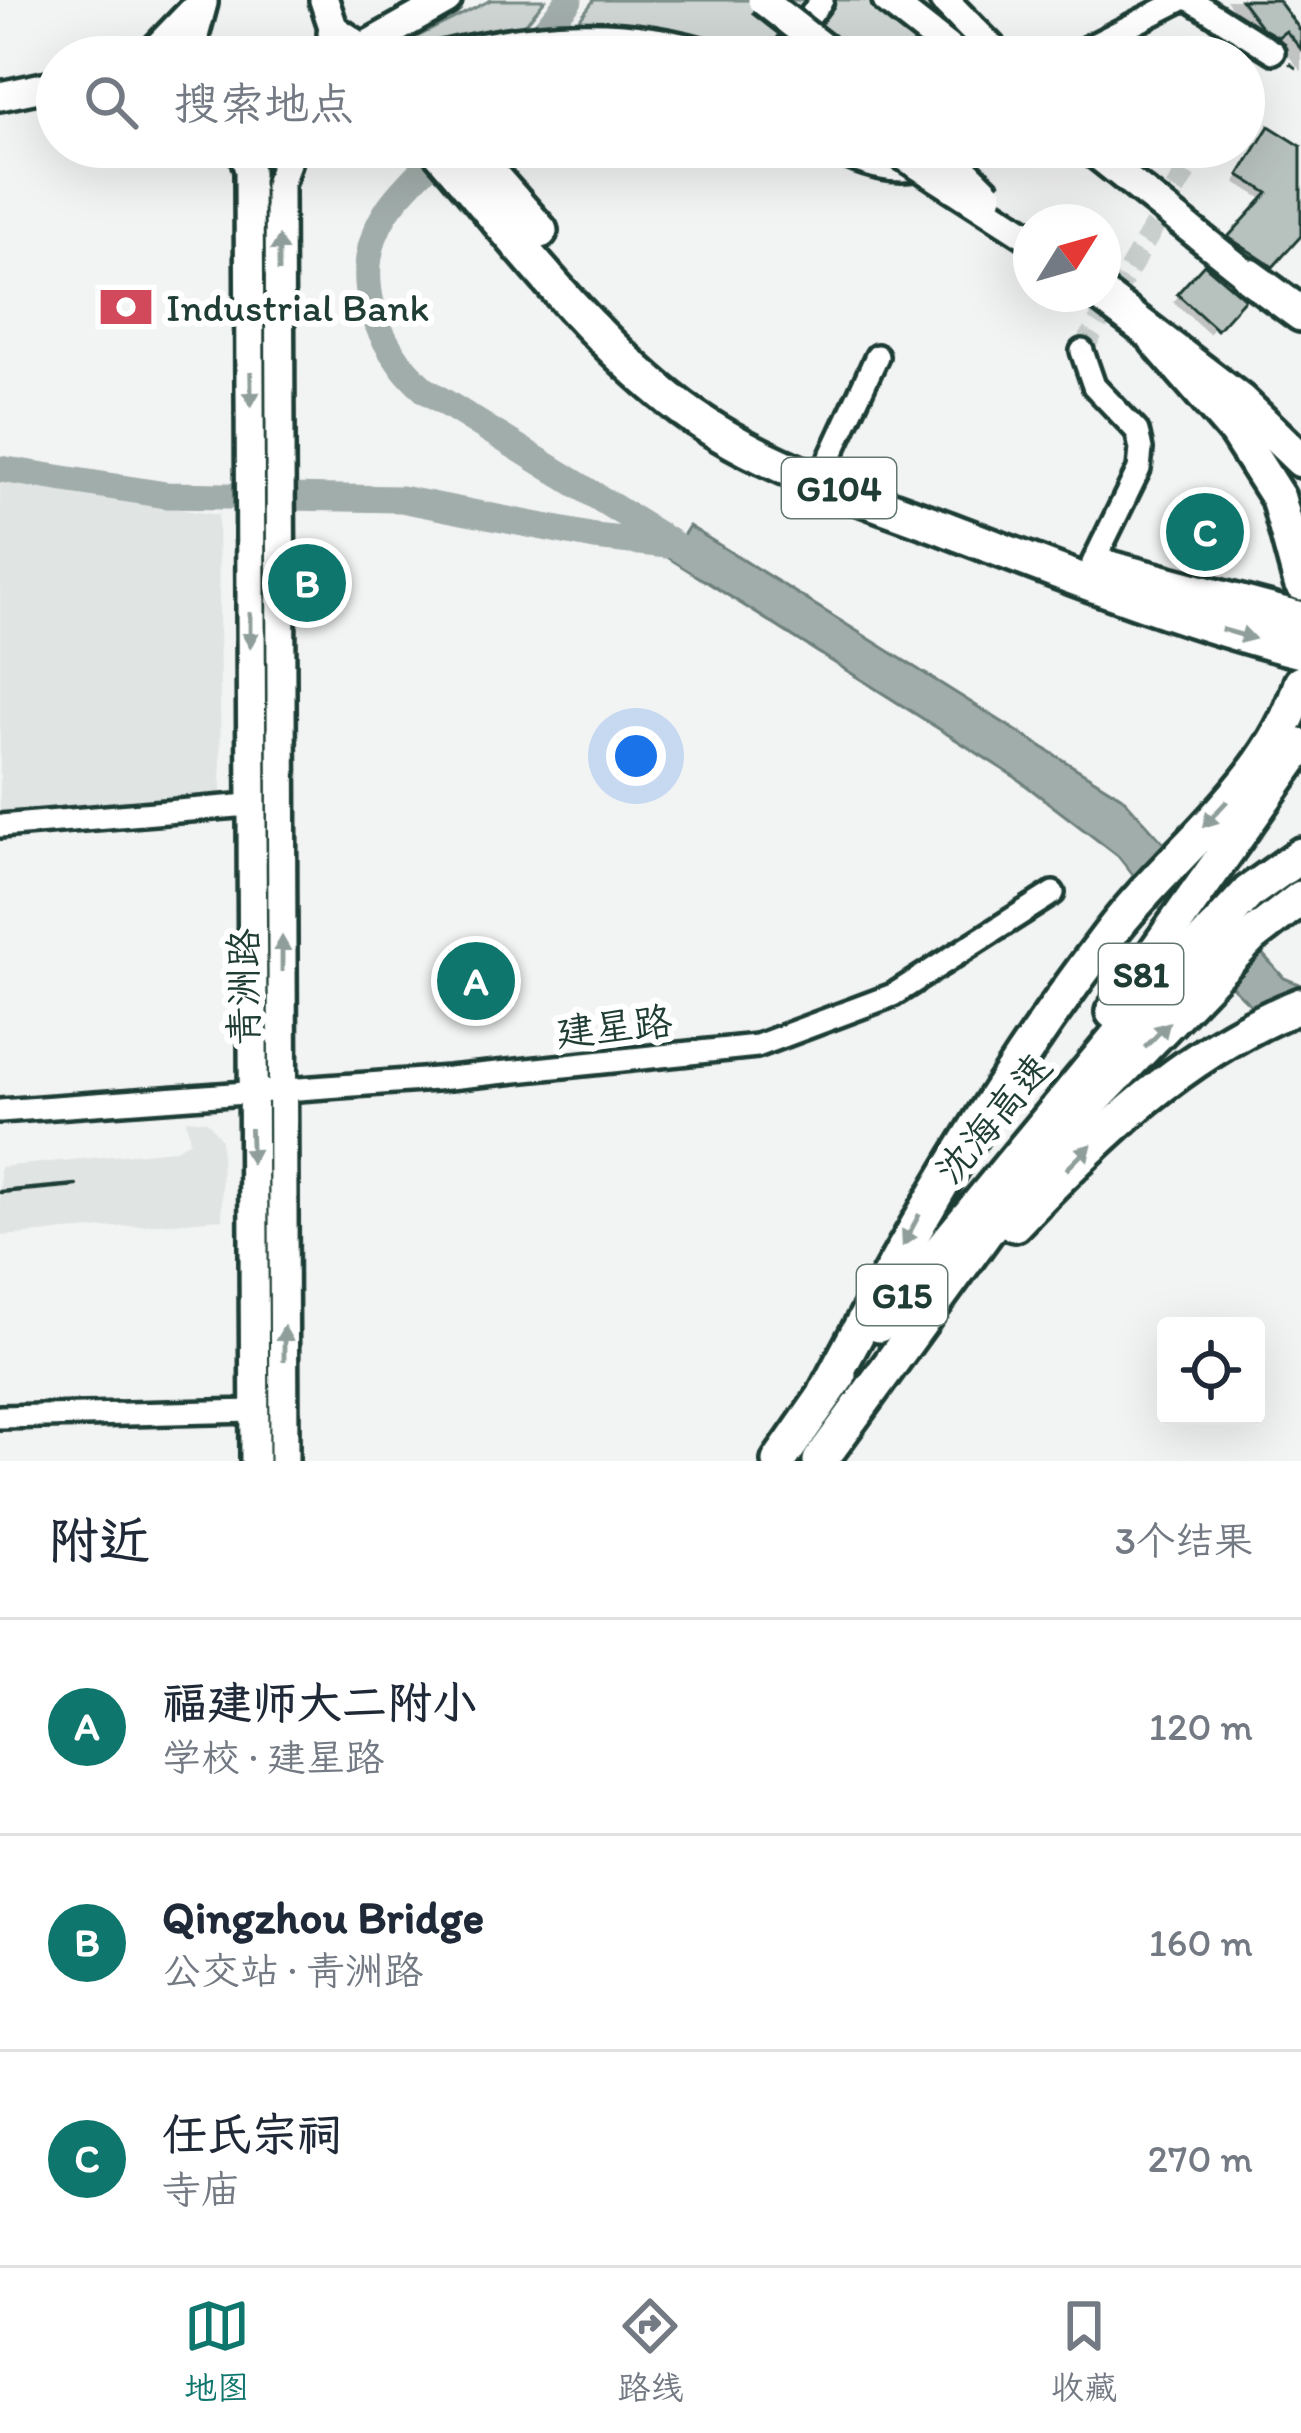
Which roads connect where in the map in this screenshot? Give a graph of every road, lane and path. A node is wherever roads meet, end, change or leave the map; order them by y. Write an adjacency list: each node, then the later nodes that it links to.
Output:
1 (204, 0): 10 (main road); 11 (main road)
2 (324, 0): 12 (main road)
3 (447, 0): 13 (main road)
4 (762, 0): 17 (main road, bridge)
5 (822, 0): 16 (street)
6 (887, 0): 18 (main road)
7 (944, 0): 19 (main road)
8 (1181, 0): 20 (street)
9 (1191, 0): 21 (street)
10 (169, 36)
11 (196, 36)
12 (342, 36)
13 (378, 36)
14 (551, 36): 15 (main road)
15 (608, 36)
16 (795, 36)
17 (808, 36)
18 (933, 36)
19 (979, 36)
20 (1110, 36)
21 (1248, 36)
22 (1265, 47): 23 (street)
23 (1273, 52)
24 (36, 89): 25 (main road)
25 (0, 95)
26 (248, 168): 43 (main road, one-way to 43)
27 (284, 168): 43 (main road, one-way to 27)
28 (484, 168): 50 (highway, G104, one-way to 50)
29 (485, 168): 45 (highway, G104)
30 (865, 168): 32 (street)
31 (923, 168): 36 (main road, bridge)
32 (925, 168)
33 (962, 168): 35 (main road, bridge)
34 (1115, 168): 37 (main road)
35 (1013, 219)
36 (1013, 226)
37 (1249, 276): 39 (highway)
38 (1121, 311): 42 (highway)
39 (1301, 314)
40 (1082, 351): 47 (street)
41 (877, 356): 45 (street)
42 (1239, 416): 44 (highway); 48 (highway)
43 (266, 456): 46 (main road)
44 (1301, 460)
45 (827, 464): 47 (highway, G104)
46 (265, 513): 53 (main road, 青洲路, one-way to 53); 56 (main road, 青洲路)
47 (1093, 563): 49 (highway, G104)
48 (1301, 583)
49 (1301, 619)
50 (1301, 650)
51 (1301, 683): 68 (highway, one-way to 68)
52 (1301, 746): 66 (highway, S81)
53 (249, 805): 54 (street); 55 (main road, 青洲路)
54 (0, 826)
55 (249, 850): 56 (main road); 63 (main road, 青洲路)
56 (281, 851): 62 (main road, 青洲路, one-way to 56)
57 (1301, 855): 66 (highway, 沈海高速 / G15)
58 (1053, 893): 62 (street, 建星路)
59 (1301, 898): 67 (highway, 沈海高速 / G15, one-way to 59)
60 (1301, 1005): 64 (highway, S81)
61 (1301, 1025): 64 (highway)
62 (283, 1088): 63 (street, 建星路); 72 (main road, 青洲路, one-way to 62)
63 (249, 1090): 65 (street, 建星路); 69 (main road, 青洲路, one-way to 69)
64 (1153, 1090): 67 (highway, one-way to 64)
65 (0, 1111)
66 (978, 1198): 68 (highway, 沈海高速 / G15)
67 (940, 1301): 74 (highway, 沈海高速 / G15)
68 (826, 1392): 73 (highway, 沈海高速 / G15)
69 (255, 1411): 70 (street); 71 (main road, 青洲路)
70 (0, 1418)
71 (255, 1461)
72 (284, 1461)
73 (779, 1461)
74 (820, 1461)

